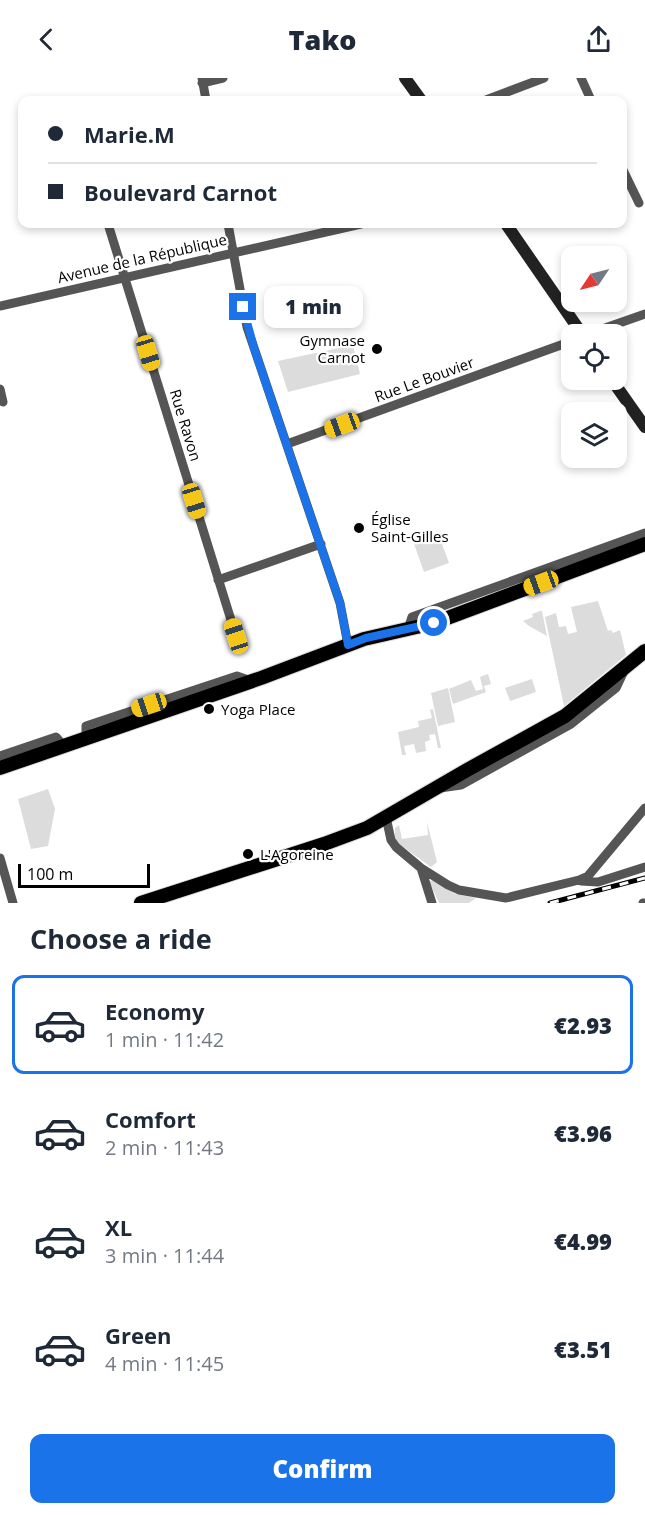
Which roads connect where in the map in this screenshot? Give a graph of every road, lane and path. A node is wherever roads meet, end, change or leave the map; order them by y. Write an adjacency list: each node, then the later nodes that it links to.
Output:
1 (223, 78): 5 (street)
2 (405, 78): 7 (main road)
3 (544, 78): 8 (street)
4 (581, 78): 9 (street)
5 (202, 81): 6 (street)
6 (205, 96)
7 (418, 96)
8 (497, 96)
9 (589, 96)
10 (627, 178): 11 (street)
11 (639, 203)
12 (109, 228): 17 (street, Rue Ravon)
13 (229, 228): 16 (street)
14 (343, 228): 16 (street, Avenue de la République)
15 (509, 228): 20 (main road)
16 (234, 253): 17 (street, Avenue de la République); 27 (street)
17 (124, 277): 18 (street, Avenue de la République); 31 (street, Rue Ravon)
18 (0, 306)
19 (645, 314): 21 (street)
20 (575, 324)
21 (616, 324)
22 (561, 345): 27 (street, Rue Le Bouvier)
23 (0, 389): 25 (street)
24 (619, 390): 26 (main road)
25 (3, 402)
26 (645, 427)
27 (287, 444): 29 (street)
28 (645, 532): 32 (street)
29 (321, 544): 31 (street); 34 (street)
30 (645, 544): 32 (main road)
31 (218, 580): 33 (street, Rue Ravon)
32 (411, 629): 34 (main road)
33 (236, 636)
34 (348, 645): 36 (main road)
35 (645, 651): 40 (main road)
36 (63, 746): 37 (street); 38 (main road)
37 (0, 756)
38 (0, 768)
39 (645, 808): 44 (street)
40 (386, 817): 43 (street); 46 (main road)
41 (0, 858): 45 (street)
42 (645, 867): 44 (street)
43 (421, 868): 44 (street); 47 (street)
44 (579, 880)
45 (13, 903)
46 (141, 903)
47 (432, 903)

